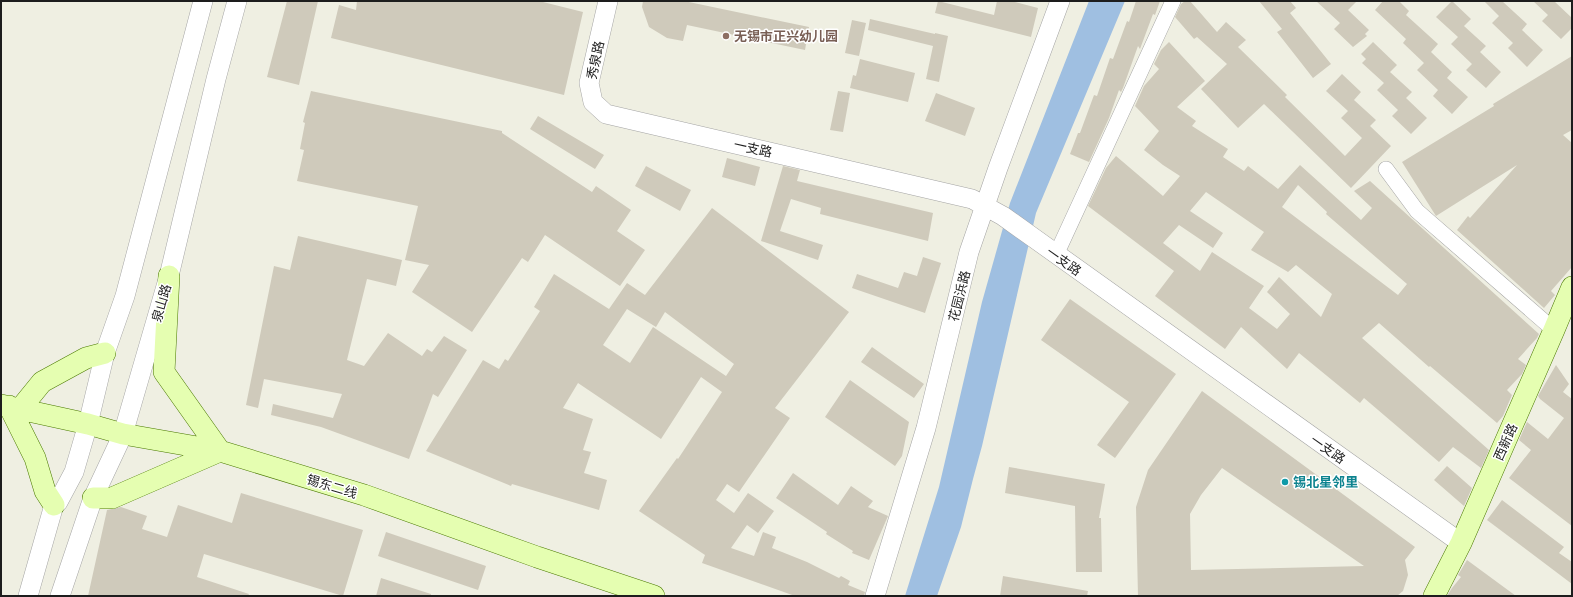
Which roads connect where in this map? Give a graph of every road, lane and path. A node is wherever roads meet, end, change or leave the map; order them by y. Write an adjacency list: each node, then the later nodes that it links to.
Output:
1 (203, 1): 13 (street)
2 (237, 1): 10 (street, 泉山路)
3 (608, 1): 6 (street, 秀泉路)
4 (1060, 1): 8 (street, 花园浜路)
5 (1173, 1): 9 (street)
6 (606, 114): 8 (street, 一支路)
7 (1386, 169): 12 (street)
8 (985, 206): 9 (street, 一支路); 24 (street, 花园浜路)
9 (1050, 250): 20 (street, 一支路)
10 (169, 276): 16 (street, 泉山路); 17 (main road)
11 (1572, 287): 12 (main road, 西新路)
12 (1554, 330): 20 (main road, 西新路)
13 (105, 353): 14 (main road); 15 (street)
14 (10, 407): 15 (main road, 锡东二线); 19 (main road)
15 (88, 424): 16 (main road, 锡东二线); 19 (street)
16 (123, 434): 17 (main road, 锡东二线); 18 (street, 泉山路)
17 (220, 451): 18 (main road); 23 (main road, 锡东二线)
18 (93, 498): 22 (street, 泉山路)
19 (54, 505): 21 (street)
20 (1461, 543): 25 (main road, 西新路)
21 (28, 596)
22 (60, 596)
23 (654, 596)
24 (875, 596)
25 (1434, 596)

